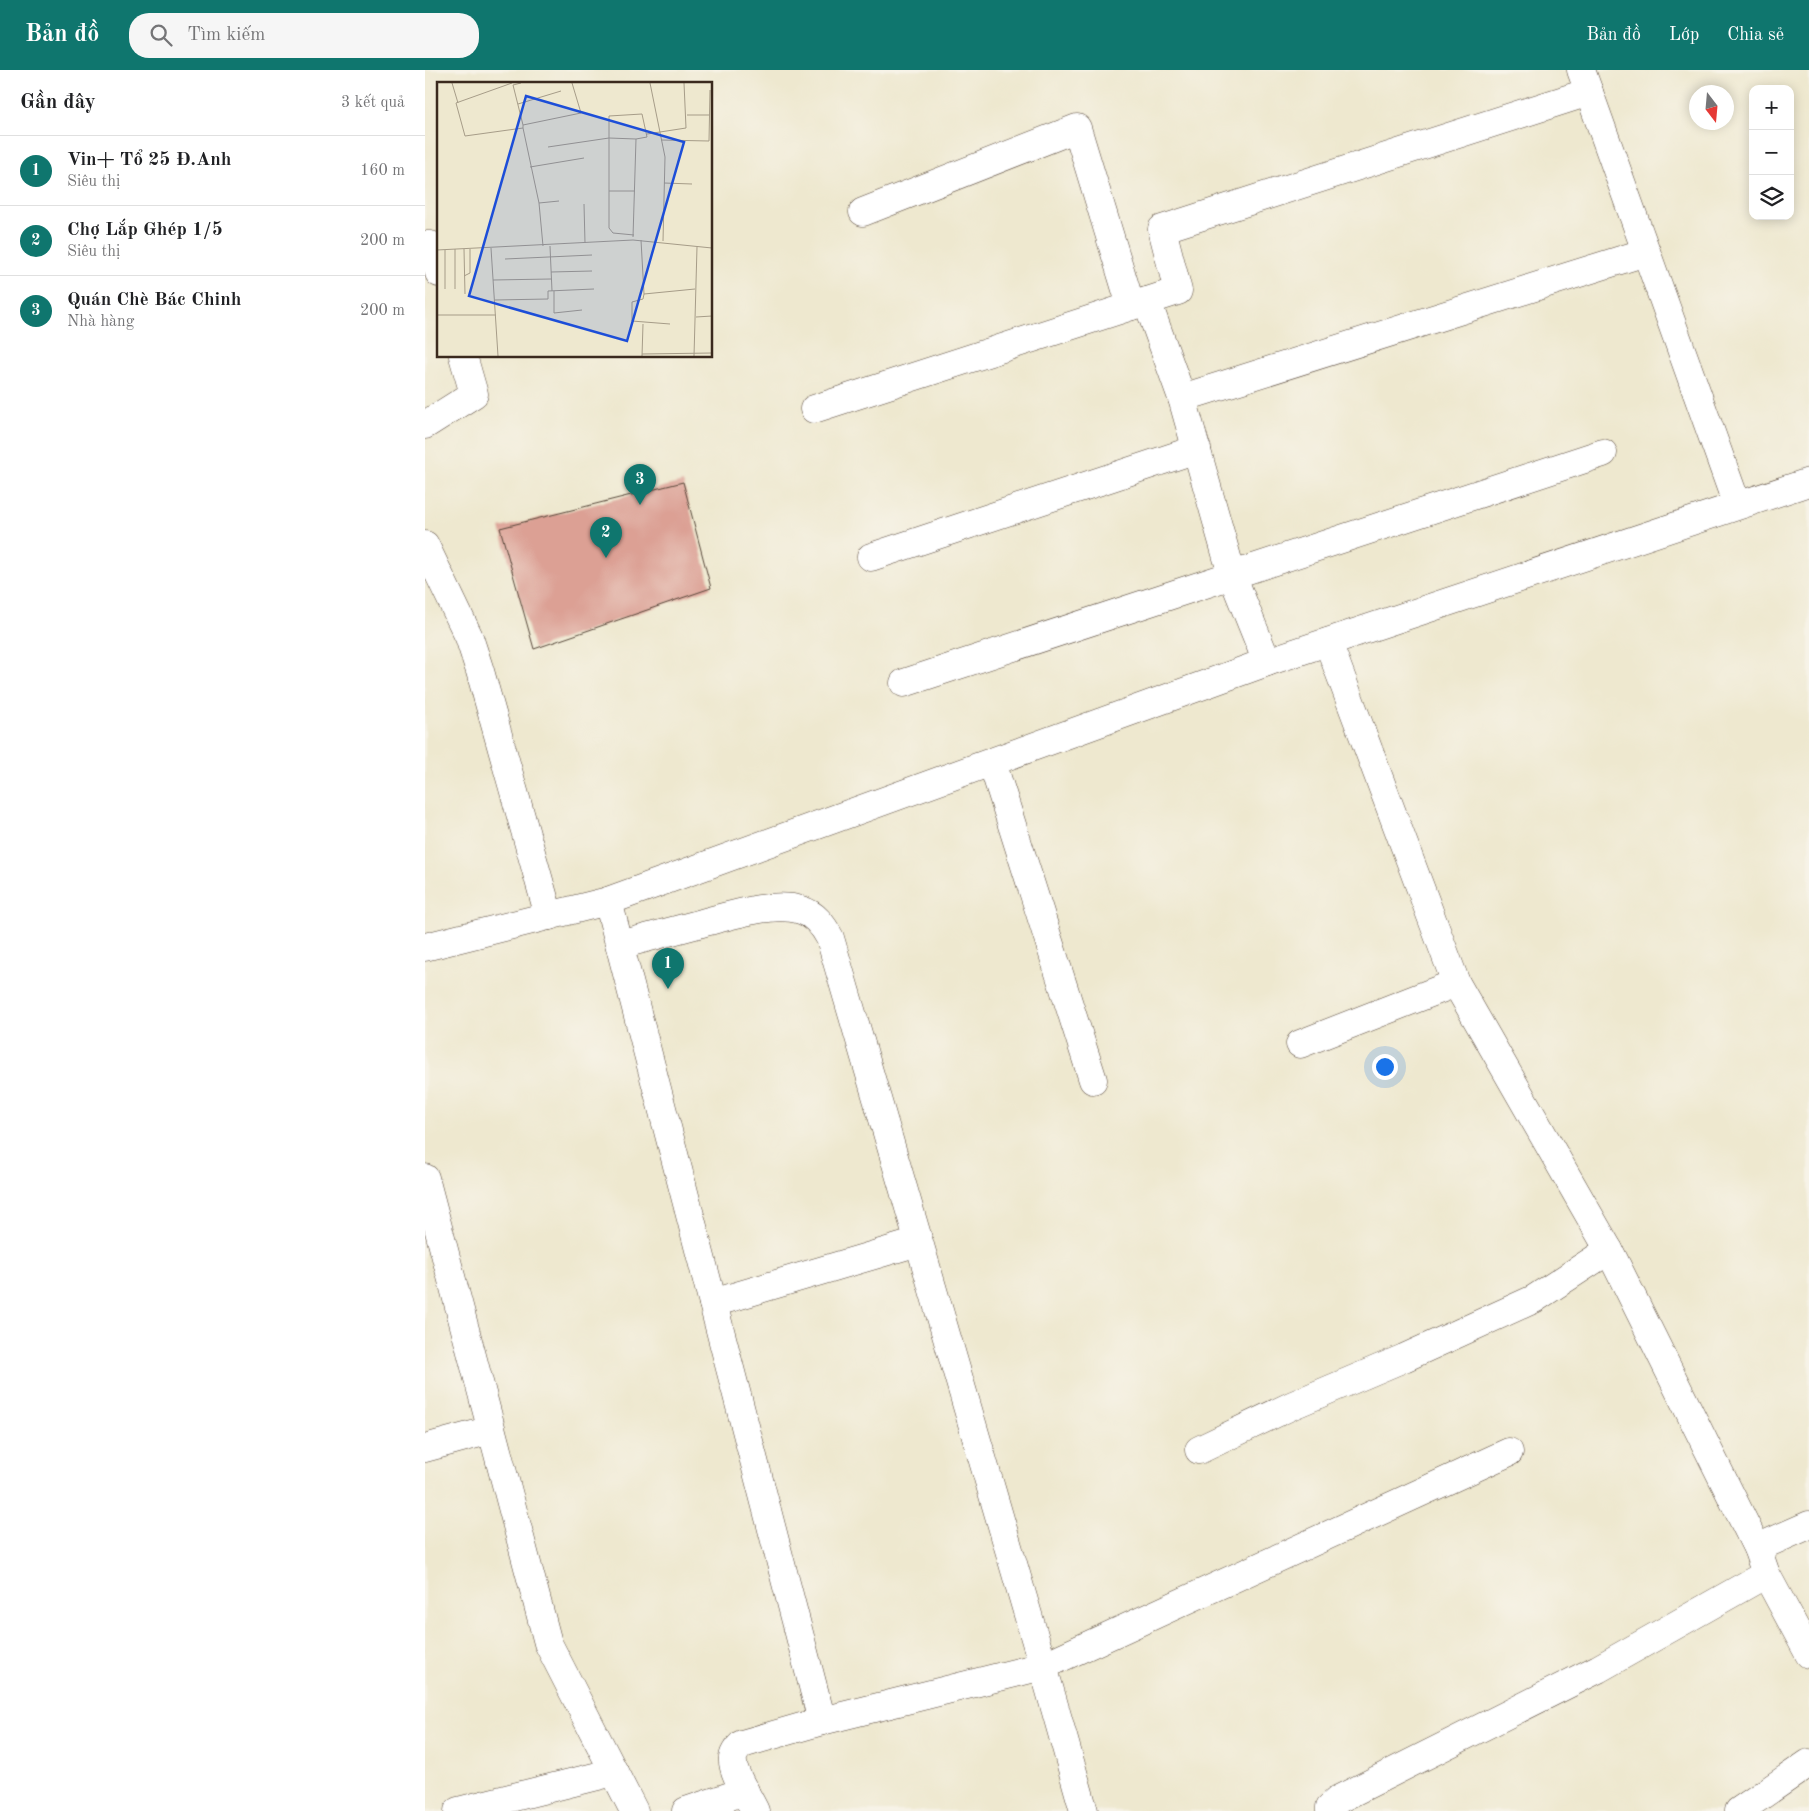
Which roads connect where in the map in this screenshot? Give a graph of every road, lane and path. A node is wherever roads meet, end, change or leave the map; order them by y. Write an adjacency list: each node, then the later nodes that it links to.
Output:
1 (1585, 81): 4 (street); 6 (street)
2 (863, 212): 6 (street)
3 (425, 245): 5 (street)
4 (1646, 252): 8 (street); 14 (street)
5 (437, 266)
6 (1139, 304): 8 (street); 9 (street)
7 (464, 358): 10 (street)
8 (1182, 398): 11 (street)
9 (814, 409)
10 (425, 425)
11 (1197, 449): 16 (street); 17 (street)
12 (1603, 454): 17 (street)
13 (1809, 482): 14 (street)
14 (1737, 505): 18 (street)
15 (425, 546): 23 (street)
16 (871, 557)
17 (1232, 575): 19 (street); 20 (street)
18 (1328, 642): 19 (street); 26 (street)
19 (1267, 662): 21 (street)
20 (904, 683)
21 (992, 762): 22 (street); 28 (street)
22 (608, 901): 23 (street); 24 (street)
23 (549, 916): 25 (street)
24 (620, 945): 30 (street); 32 (street)
25 (425, 947)
26 (1456, 983): 27 (street); 31 (street)
27 (1300, 1044)
28 (1093, 1080)
29 (425, 1178): 33 (street)
30 (918, 1242): 32 (street); 41 (street)
31 (1609, 1250): 35 (street); 38 (street)
32 (713, 1303): 42 (street)
33 (491, 1430): 34 (street); 44 (street)
34 (425, 1448)
35 (1199, 1450)
36 (1509, 1452): 41 (street)
37 (1809, 1525): 38 (street)
38 (1757, 1548): 39 (street)
39 (1766, 1574): 40 (street); 50 (street)
40 (1809, 1654)
41 (1043, 1666): 42 (street); 49 (street)
42 (822, 1721): 45 (street)
43 (1809, 1762): 51 (street)
44 (613, 1772): 46 (street); 47 (street)
45 (750, 1801): 48 (street)
46 (458, 1811)
47 (634, 1811)
48 (686, 1811)
49 (1084, 1811)
50 (1330, 1811)
51 (1739, 1811)

